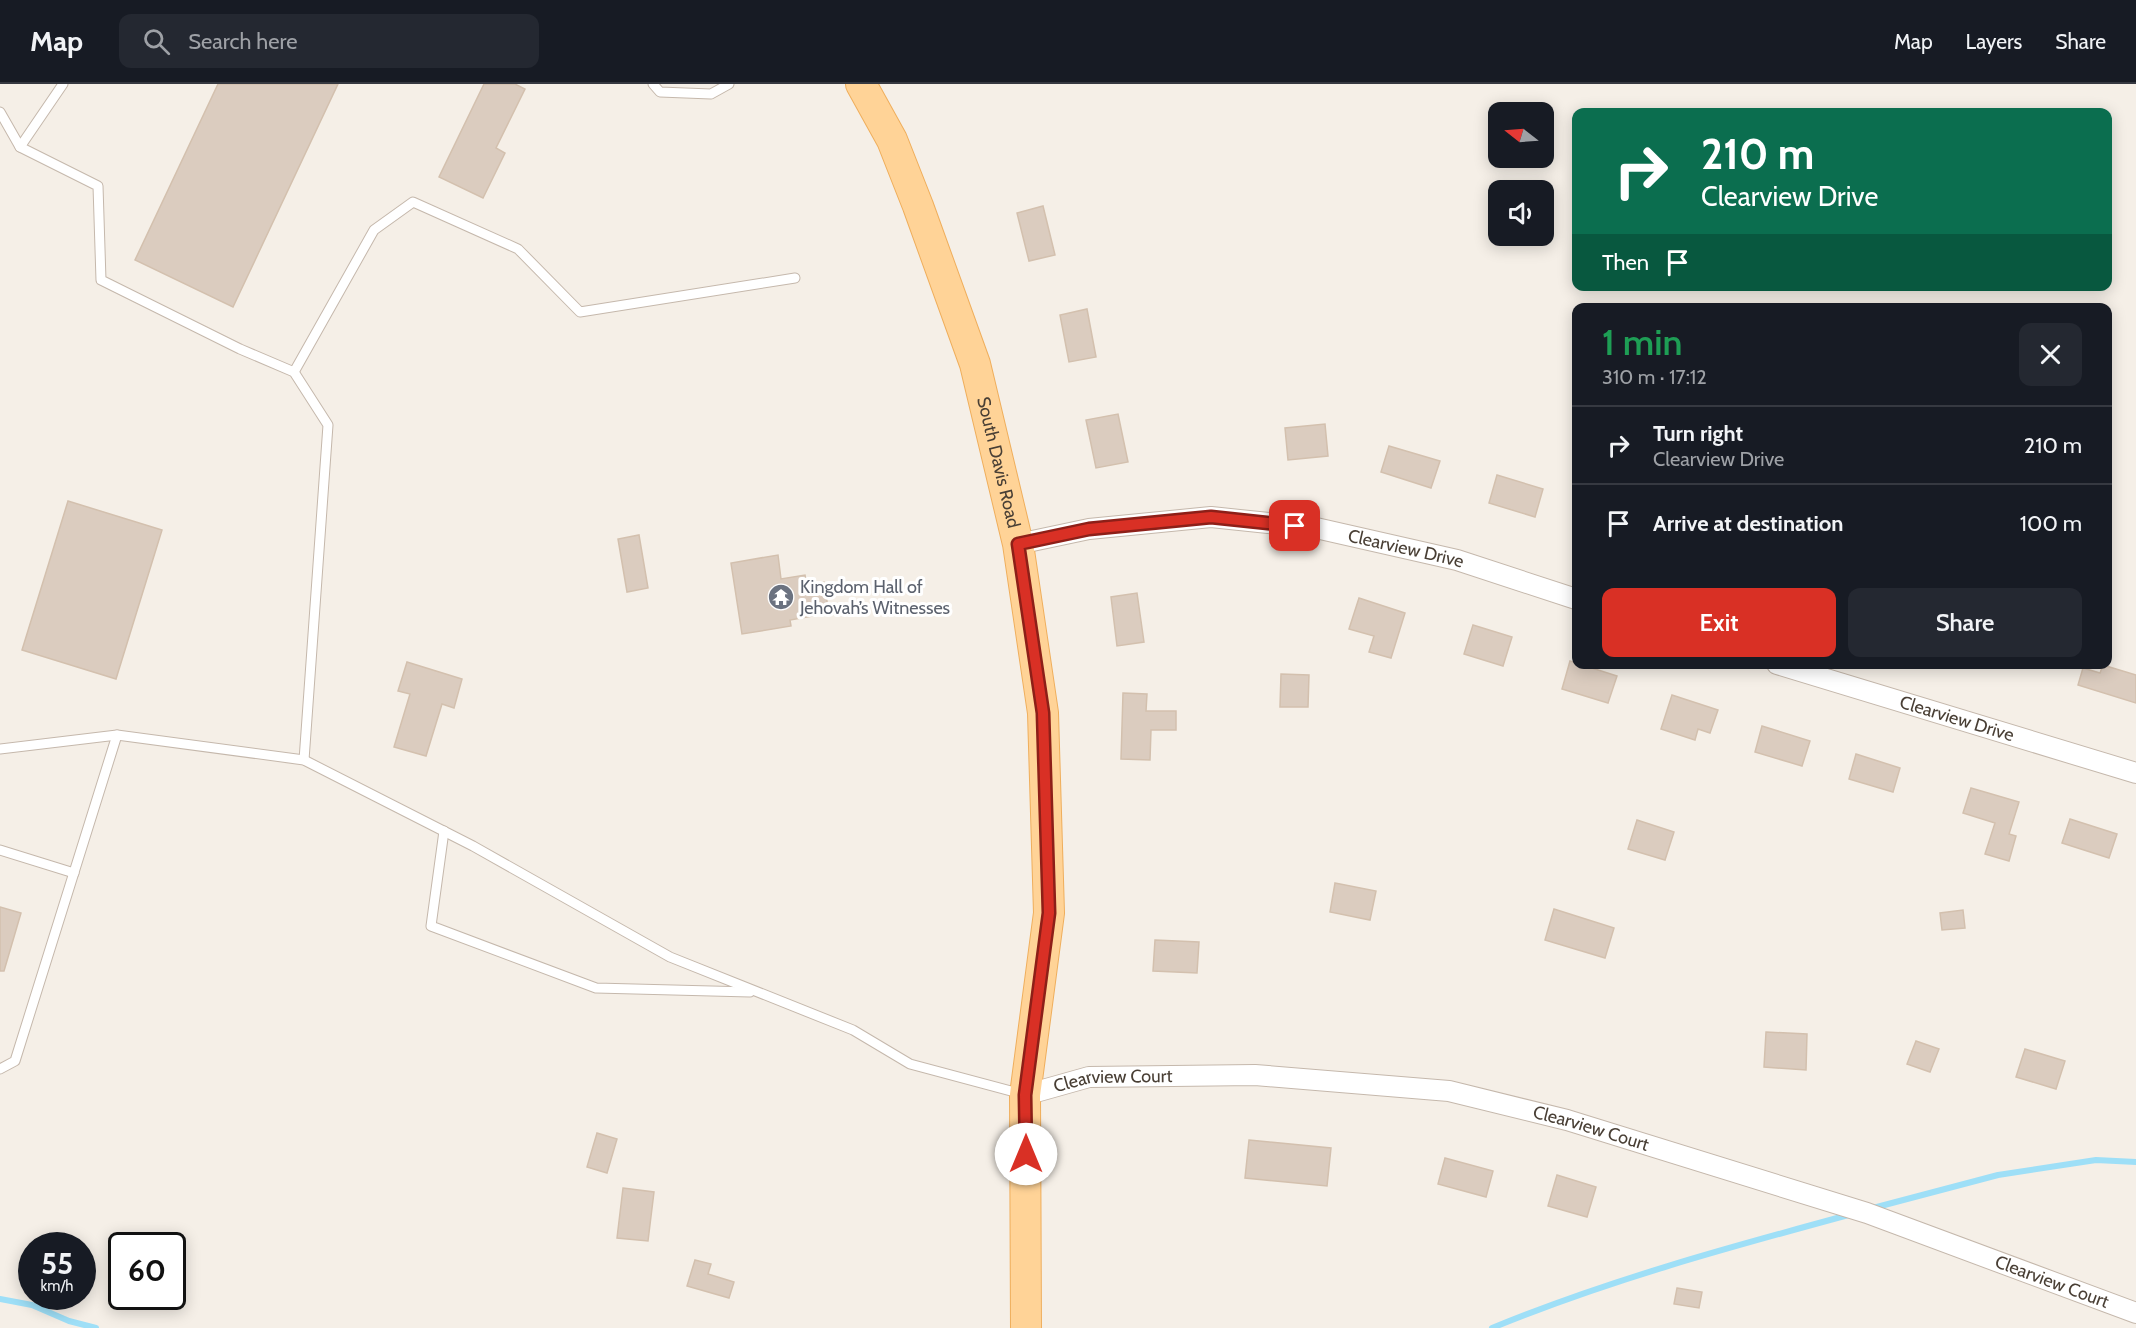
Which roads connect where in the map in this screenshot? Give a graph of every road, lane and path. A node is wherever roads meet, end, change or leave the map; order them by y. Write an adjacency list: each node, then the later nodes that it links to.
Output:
1 (63, 84): 6 (lane)
2 (652, 84): 3 (lane)
3 (729, 84)
4 (861, 84): 9 (main road, South Davis Road)
5 (0, 112): 6 (lane)
6 (20, 147): 8 (lane)
7 (795, 278): 8 (lane)
8 (294, 372): 14 (lane)
9 (1018, 544): 10 (street, Clearview Drive); 21 (main road, South Davis Road)
10 (1572, 598)
11 (1793, 669): 15 (street, Clearview Drive)
12 (117, 735): 13 (lane); 14 (lane); 18 (lane)
13 (0, 749)
14 (304, 760): 16 (lane)
15 (2136, 773)
16 (444, 831): 19 (lane); 19 (lane)
17 (0, 850): 18 (lane)
18 (74, 873): 20 (lane)
19 (758, 992): 21 (lane)
20 (0, 1069)
21 (1025, 1095): 22 (street, Clearview Court); 23 (main road, South Davis Road)
22 (2136, 1313)
23 (1026, 1328)

